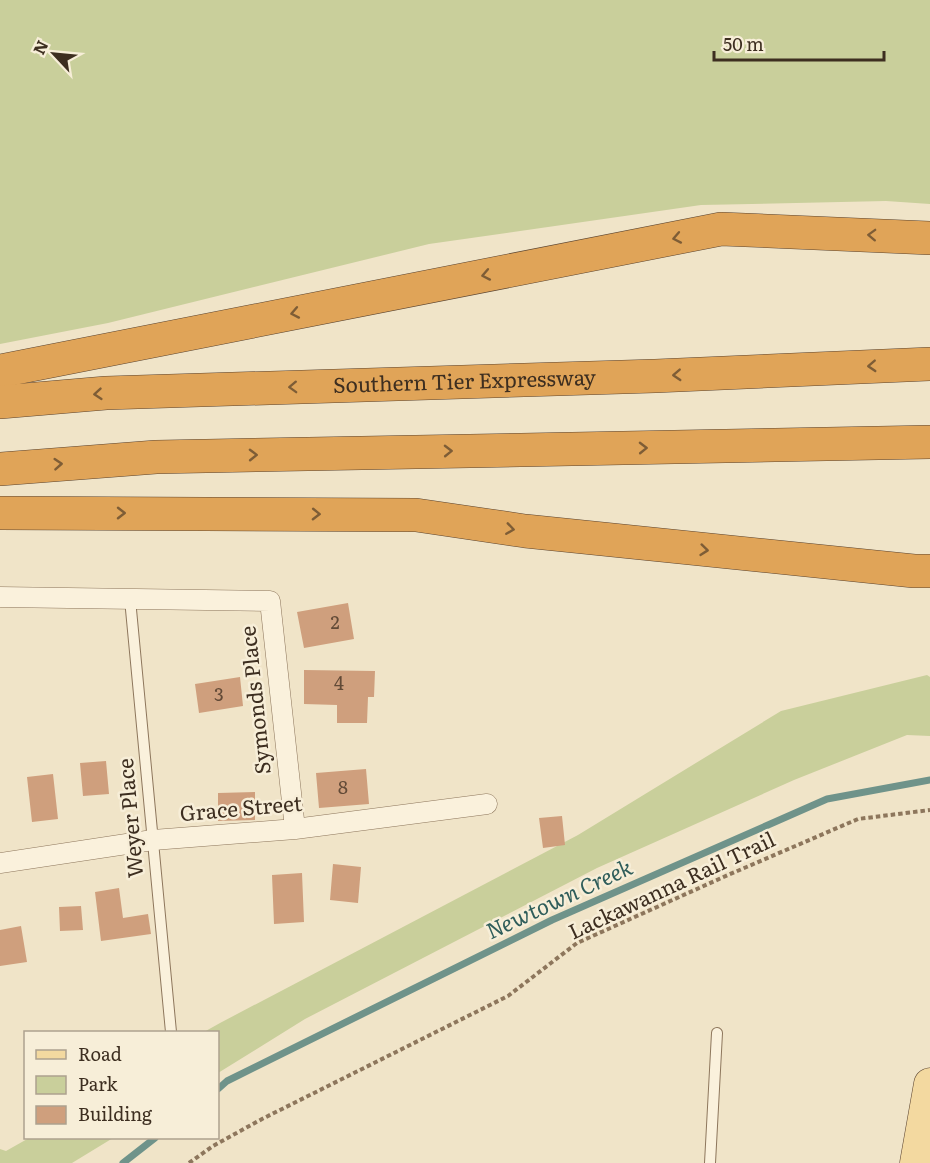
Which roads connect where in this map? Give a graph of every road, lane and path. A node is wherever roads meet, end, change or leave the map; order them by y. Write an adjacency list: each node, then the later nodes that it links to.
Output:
1 (930, 238): 3 (highway, one-way to 3)
2 (930, 364): 4 (highway, Southern Tier Expressway, one-way to 4)
3 (0, 371)
4 (0, 402)
5 (930, 442): 6 (highway, one-way to 5)
6 (0, 469)
7 (0, 513): 8 (highway, one-way to 8)
8 (925, 574)
9 (0, 597): 10 (street)
10 (130, 599): 13 (street, Symonds Place); 14 (lane, Weyer Place)
11 (487, 804): 13 (street, Grace Street)
12 (930, 810): 19 (path, Lackawanna Rail Trail)
13 (295, 829): 14 (street, Grace Street)
14 (153, 840): 15 (street, Grace Street); 16 (lane, Weyer Place)
15 (0, 863)
16 (171, 1031)
17 (717, 1033): 20 (lane)
18 (930, 1084): 21 (main road)
19 (189, 1163)
20 (710, 1163)
21 (916, 1163)

